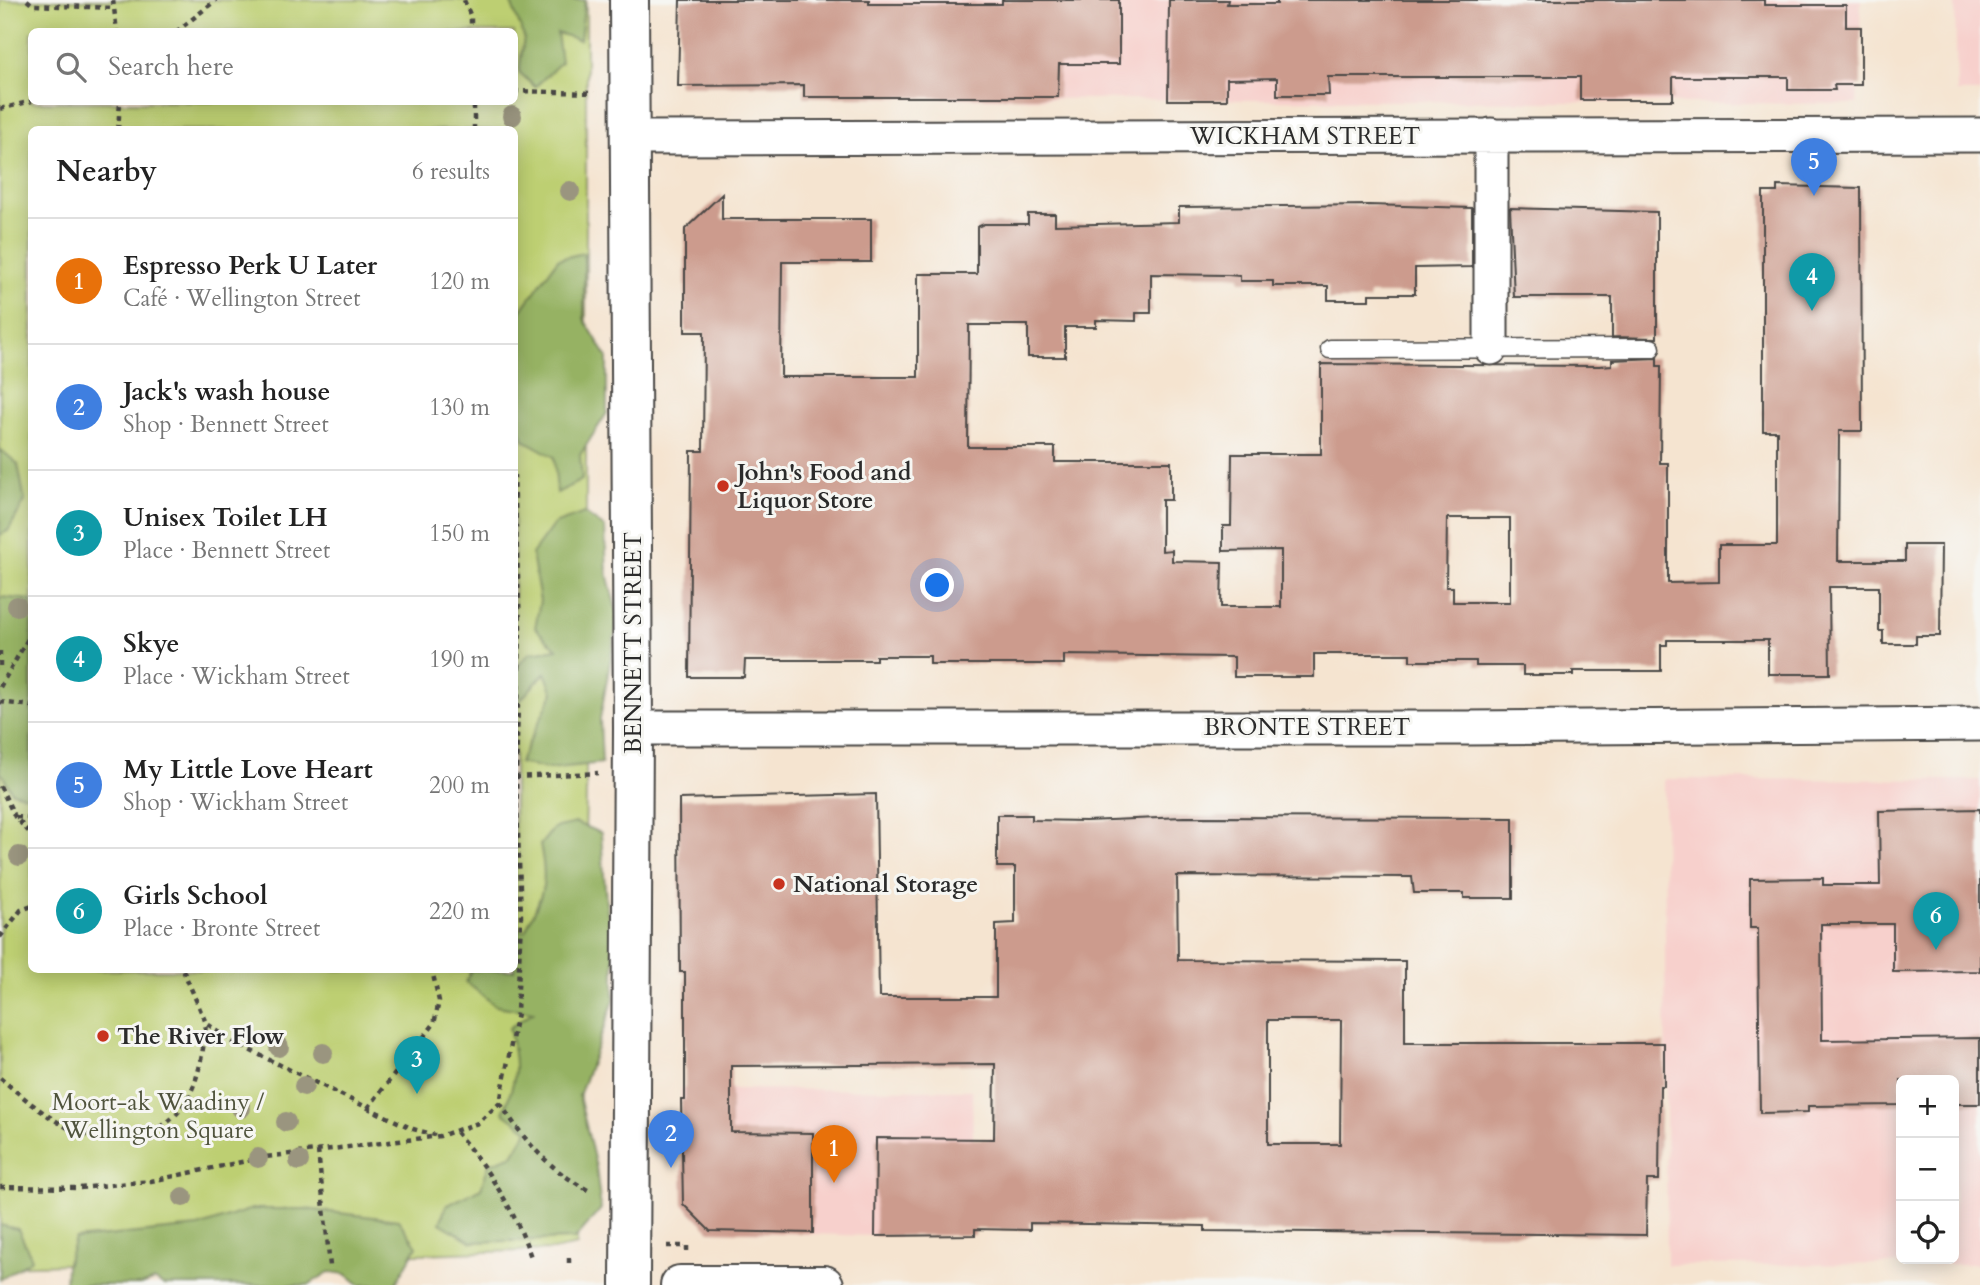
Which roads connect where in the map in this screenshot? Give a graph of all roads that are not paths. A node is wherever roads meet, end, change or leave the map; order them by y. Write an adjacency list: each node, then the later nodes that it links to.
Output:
1 (629, 0): 4 (main road, BENNETT STREET)
2 (1491, 135): 3 (street, WICKHAM STREET); 4 (street, WICKHAM STREET); 5 (street)
3 (1980, 135)
4 (631, 138): 9 (main road, BENNETT STREET)
5 (1491, 348): 6 (lane); 7 (lane)
6 (1651, 348)
7 (1330, 349)
8 (1980, 724): 9 (street, BRONTE STREET)
9 (633, 728): 10 (main road, BENNETT STREET)
10 (631, 1285)
11 (680, 1285): 12 (main road)
12 (824, 1285)

